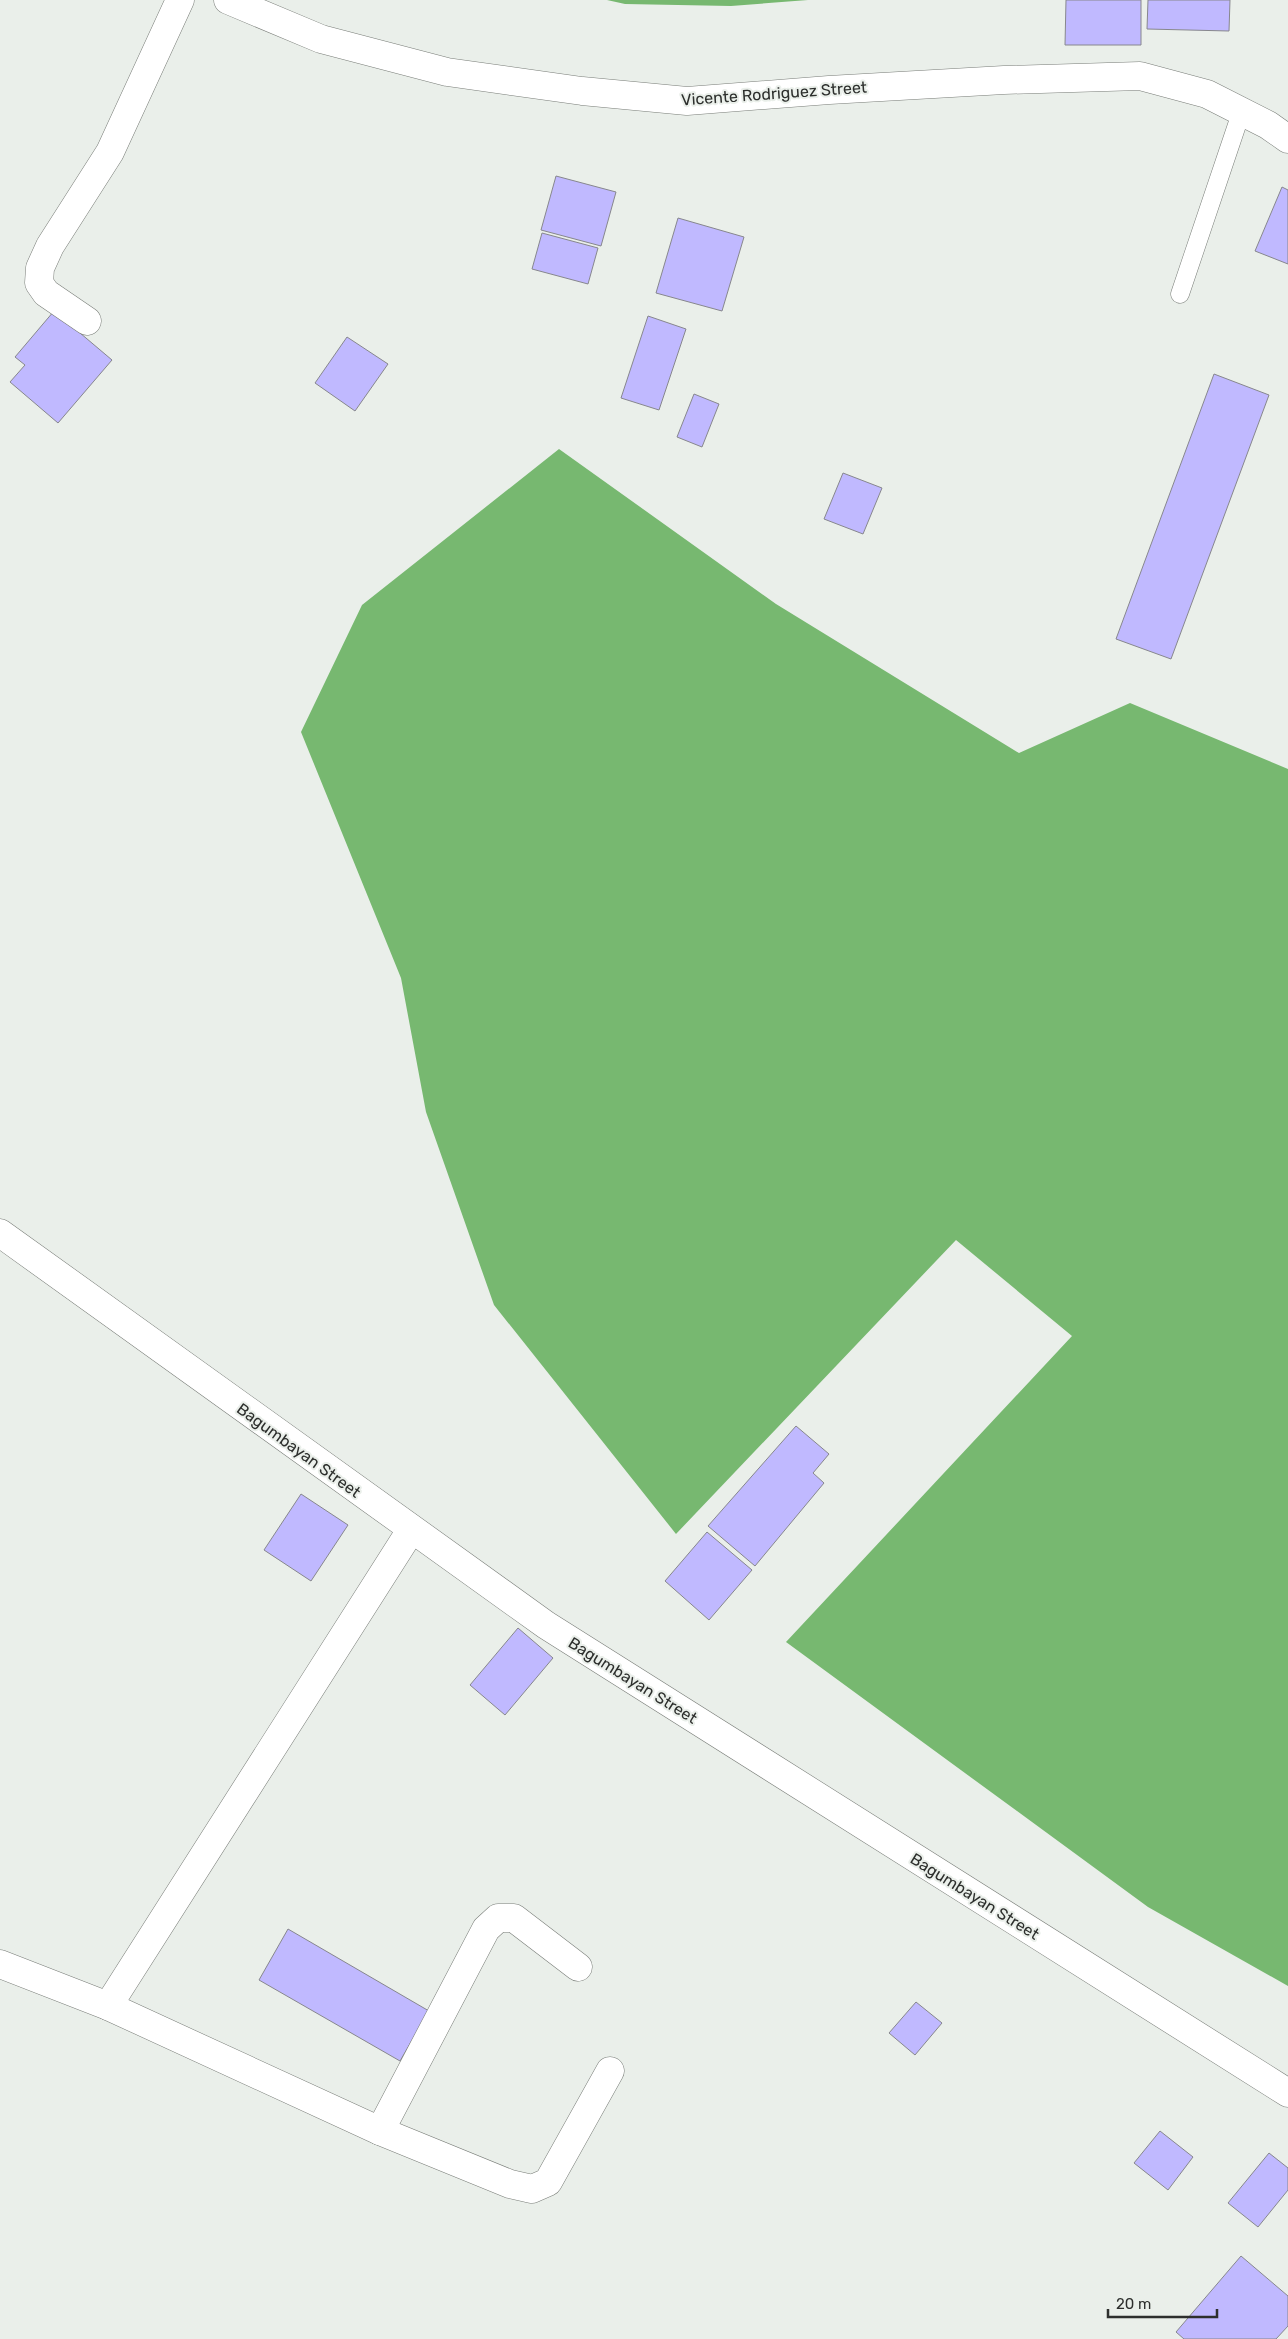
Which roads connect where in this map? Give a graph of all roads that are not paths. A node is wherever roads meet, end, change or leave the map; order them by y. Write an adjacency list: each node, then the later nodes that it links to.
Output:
1 (180, 0): 6 (street)
2 (228, 0): 3 (street, Vicente Rodriguez Street)
3 (1242, 110): 4 (street, Vicente Rodriguez Street); 5 (lane)
4 (1288, 139)
5 (1180, 294)
6 (87, 321)
7 (0, 1233): 8 (street, Bagumbayan Street)
8 (411, 1530): 11 (street); 13 (street, Bagumbayan Street)
9 (0, 1964): 11 (street)
10 (578, 1968): 14 (street)
11 (108, 2006): 14 (street)
12 (610, 2071): 14 (street)
13 (1288, 2092)
14 (380, 2132)

